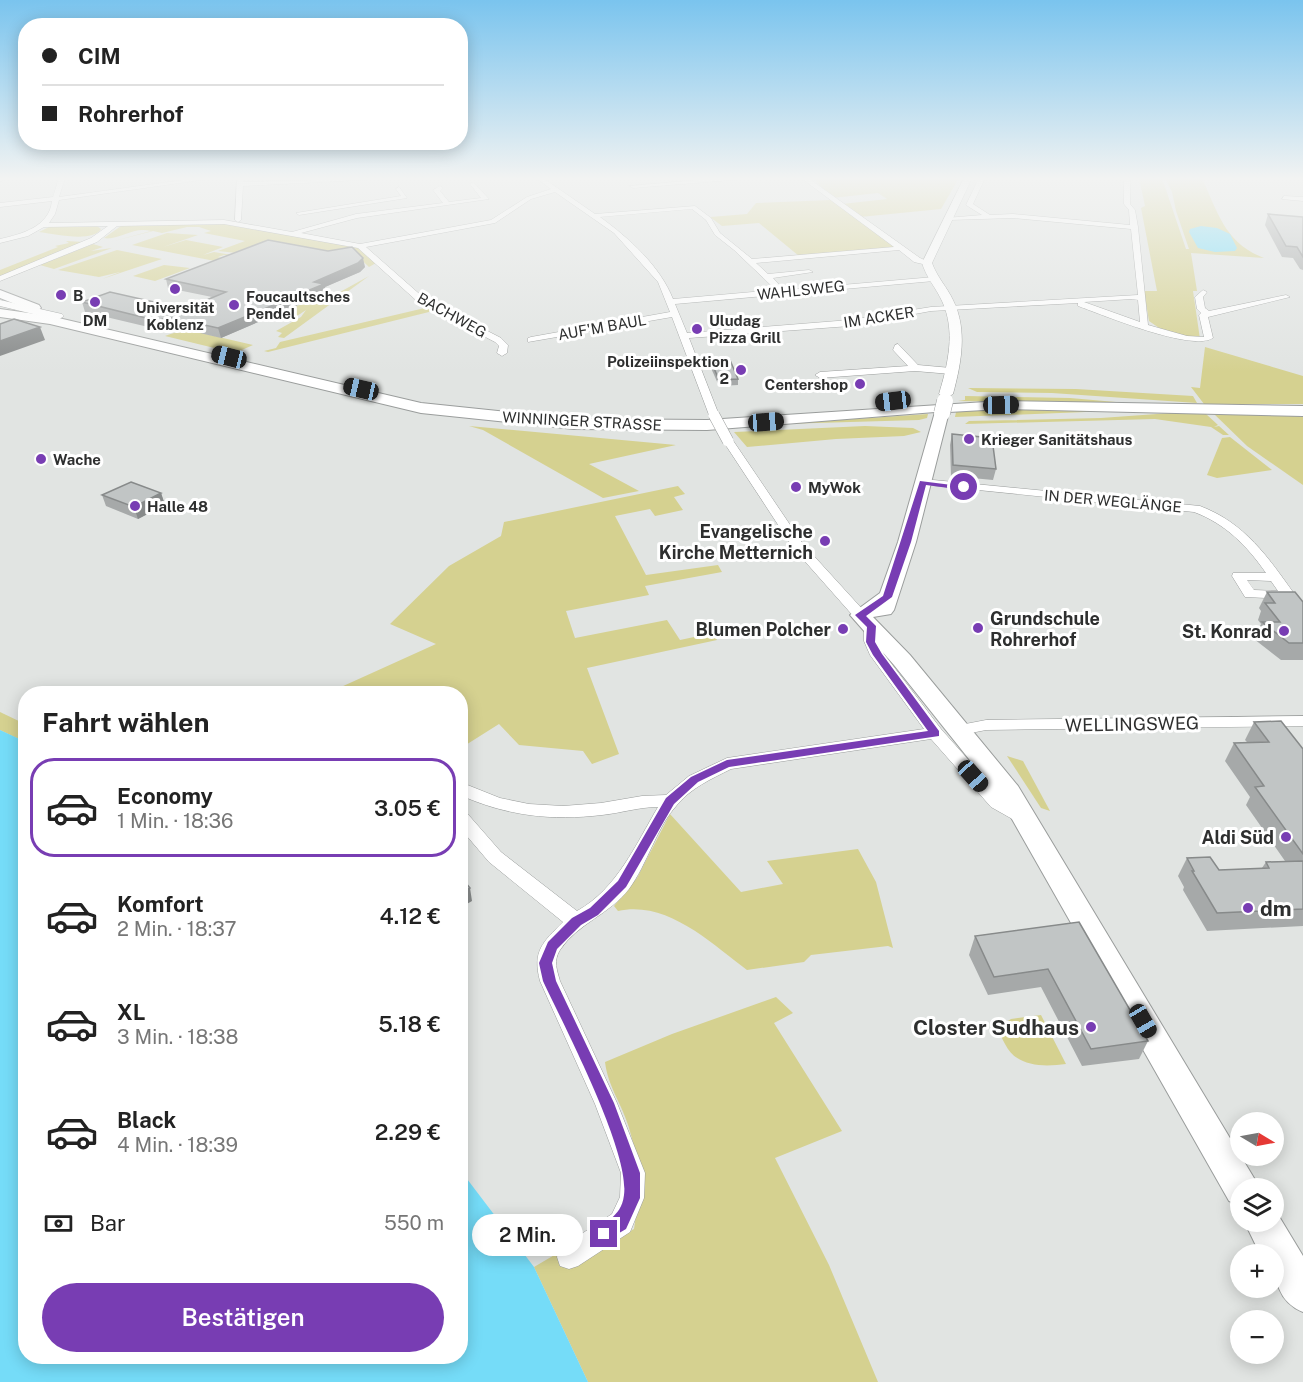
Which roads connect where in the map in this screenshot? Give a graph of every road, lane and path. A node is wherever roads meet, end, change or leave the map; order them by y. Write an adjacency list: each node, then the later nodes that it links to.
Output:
1 (88, 242): 15 (street)
2 (340, 242): 9 (street)
3 (380, 242): 9 (street)
4 (627, 242): 23 (street)
5 (728, 242): 11 (street)
6 (894, 242): 10 (street)
7 (937, 242): 12 (main road)
8 (1137, 242): 21 (street)
9 (360, 246): 34 (street, BACHWEG)
10 (902, 248): 11 (street); 12 (street)
11 (751, 261): 14 (street)
12 (927, 263): 16 (main road)
13 (809, 273): 14 (street)
14 (765, 277): 17 (street)
15 (0, 279)
16 (934, 279): 17 (street, WAHLSWEG); 25 (main road)
17 (782, 292): 23 (street, WAHLSWEG)
18 (1203, 292): 28 (street, IM ACKER)
19 (0, 294): 29 (main road, WINNINGER STRASSE)
20 (1286, 297): 28 (street)
21 (1142, 298): 22 (street, IM ACKER); 30 (street)
22 (1076, 301): 25 (street, IM ACKER); 30 (street, IM ACKER)
23 (669, 302): 27 (street)
24 (0, 304): 29 (main road)
25 (951, 308): 31 (street, IM ACKER); 36 (main road)
26 (0, 313): 29 (main road, WINNINGER STRASSE)
27 (673, 314): 31 (street); 32 (street, AUF'M BAUL)
28 (1207, 314): 30 (street, IM ACKER)
29 (54, 318): 41 (main road, WINNINGER STRASSE)
30 (1144, 325)
31 (683, 336): 45 (street, bridge)
32 (531, 340)
33 (898, 347): 35 (street)
34 (502, 352)
35 (915, 368): 36 (street); 37 (street)
36 (951, 371): 39 (main road)
37 (820, 375)
38 (1186, 407): 39 (main road); 39 (main road); 40 (main road); 41 (main road)
39 (943, 408): 41 (main road); 41 (main road); 42 (main road)
40 (1303, 410)
41 (676, 426)
42 (923, 482): 43 (street, IN DER WEGLÄNGE); 44 (main road)
43 (1275, 577)
44 (887, 597): 45 (main road); 46 (main road)
45 (865, 620): 46 (main road); 49 (street)
46 (888, 643): 48 (main road)
47 (1303, 721): 48 (street, WELLINGSWEG)
48 (960, 730): 52 (main road)
49 (935, 733): 51 (street); 52 (street)
50 (468, 792): 51 (street)
51 (670, 801): 54 (street)
52 (1028, 822): 55 (main road)
53 (468, 825): 54 (street)
54 (576, 921): 57 (street)
55 (1236, 1178)
56 (1268, 1232): 58 (main road)
57 (569, 1257)
58 (1303, 1293)

